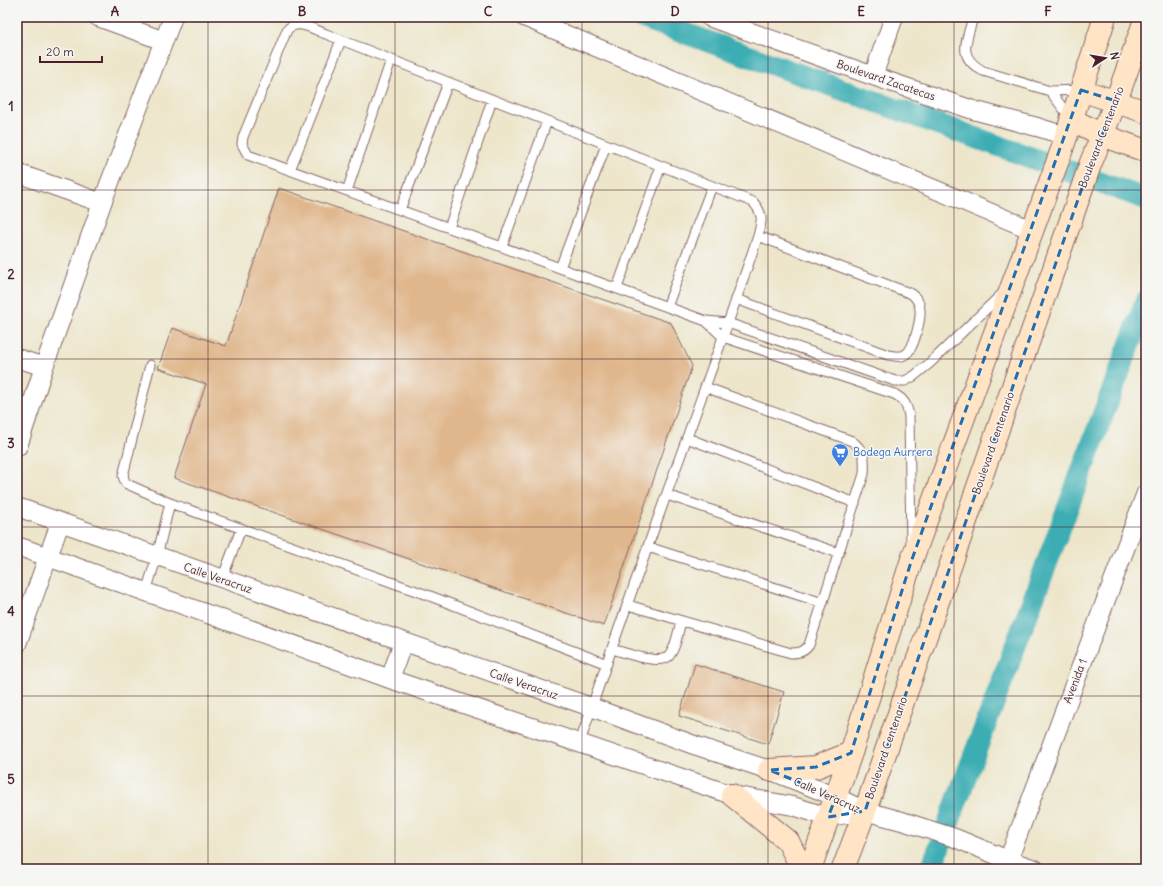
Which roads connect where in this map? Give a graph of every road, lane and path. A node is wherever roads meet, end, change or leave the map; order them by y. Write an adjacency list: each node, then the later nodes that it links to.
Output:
1 (98, 17): 10 (street)
2 (173, 17): 10 (street)
3 (524, 17): 31 (street)
4 (894, 17): 12 (street)
5 (973, 17): 15 (lane)
6 (1105, 17): 14 (main road)
7 (718, 18): 12 (street, Boulevard Zacatecas)
8 (1145, 24): 17 (main road, Boulevard Centenario)
9 (341, 40): 11 (lane); 25 (lane); 25 (lane)
10 (164, 41): 29 (street)
11 (391, 60): 13 (lane); 28 (lane)
12 (873, 76): 20 (street, Boulevard Zacatecas)
13 (448, 83): 16 (lane); 30 (lane)
14 (1081, 90): 15 (lane); 17 (main road); 20 (main road)
15 (1050, 91): 20 (lane)
16 (492, 100): 19 (lane); 32 (lane)
17 (1116, 101): 18 (main road); 21 (main road, Boulevard Centenario)
18 (1146, 112)
19 (547, 121): 22 (lane); 34 (lane)
20 (1066, 136): 21 (main road, Boulevard Zacatecas); 31 (main road)
21 (1102, 136): 23 (main road, Boulevard Zacatecas); 82 (main road, Boulevard Centenario)
22 (606, 145): 24 (lane); 35 (lane)
23 (1146, 151)
24 (661, 166): 27 (lane); 37 (lane)
25 (290, 170): 28 (lane)
26 (17, 173): 29 (street)
27 (712, 186): 33 (lane); 39 (lane)
28 (347, 191): 30 (lane)
29 (102, 203): 47 (street)
30 (400, 210): 32 (lane)
31 (1035, 221): 36 (main road)
32 (449, 228): 34 (lane)
33 (758, 236): 38 (lane); 38 (lane)
34 (502, 247): 35 (lane)
35 (560, 268): 37 (lane)
36 (1012, 285): 48 (lane); 65 (main road)
37 (617, 288): 39 (lane)
38 (736, 299): 41 (lane)
39 (667, 307): 40 (lane)
40 (706, 321): 41 (lane); 42 (lane)
41 (728, 323): 42 (lane); 43 (lane)
42 (723, 337): 46 (lane); 49 (lane)
43 (813, 353): 46 (lane); 48 (lane)
44 (17, 358): 47 (street)
45 (150, 365): 55 (lane)
46 (809, 365): 50 (lane)
47 (44, 367): 52 (street)
48 (879, 376): 50 (lane)
49 (705, 387): 51 (lane); 56 (lane)
50 (876, 388): 65 (lane)
51 (687, 438): 54 (lane); 56 (lane)
52 (18, 446)
53 (1146, 493): 83 (street, Avenida 1)
54 (667, 495): 61 (lane); 62 (lane)
55 (170, 503): 59 (lane); 63 (lane)
56 (855, 503): 62 (lane)
57 (17, 507): 58 (street, Calle Veracruz)
58 (60, 522): 63 (street, Calle Veracruz); 64 (street)
59 (241, 529): 66 (lane); 74 (lane)
60 (17, 546): 64 (street, Calle Veracruz)
61 (648, 547): 68 (lane); 69 (lane)
62 (839, 553): 68 (lane)
63 (157, 556): 66 (street, Calle Veracruz); 67 (lane)
64 (48, 557): 67 (street, Calle Veracruz); 72 (street)
65 (912, 562): 78 (main road)
66 (222, 579): 71 (street, Calle Veracruz)
67 (146, 592): 75 (street, Calle Veracruz)
68 (823, 603): 70 (lane)
69 (628, 605): 70 (lane); 73 (lane)
70 (681, 621): 73 (lane)
71 (403, 642): 75 (street); 76 (street, Calle Veracruz)
72 (17, 644)
73 (612, 649): 74 (lane)
74 (607, 664): 76 (lane)
75 (390, 679): 77 (street, Calle Veracruz)
76 (591, 707): 77 (lane); 79 (street, Calle Veracruz)
77 (580, 742): 80 (street, Calle Veracruz)
78 (851, 753): 79 (main road); 81 (main road)
79 (769, 770): 81 (street, Calle Veracruz)
80 (732, 795): 81 (street, Calle Veracruz); 84 (main road)
81 (832, 807): 82 (street, Calle Veracruz); 85 (main road)
82 (865, 811): 83 (street, Calle Veracruz); 86 (main road, Boulevard Centenario)
83 (1006, 864): 87 (street, Calle Veracruz)
84 (802, 869)
85 (810, 869)
86 (843, 869)
87 (1035, 869)

